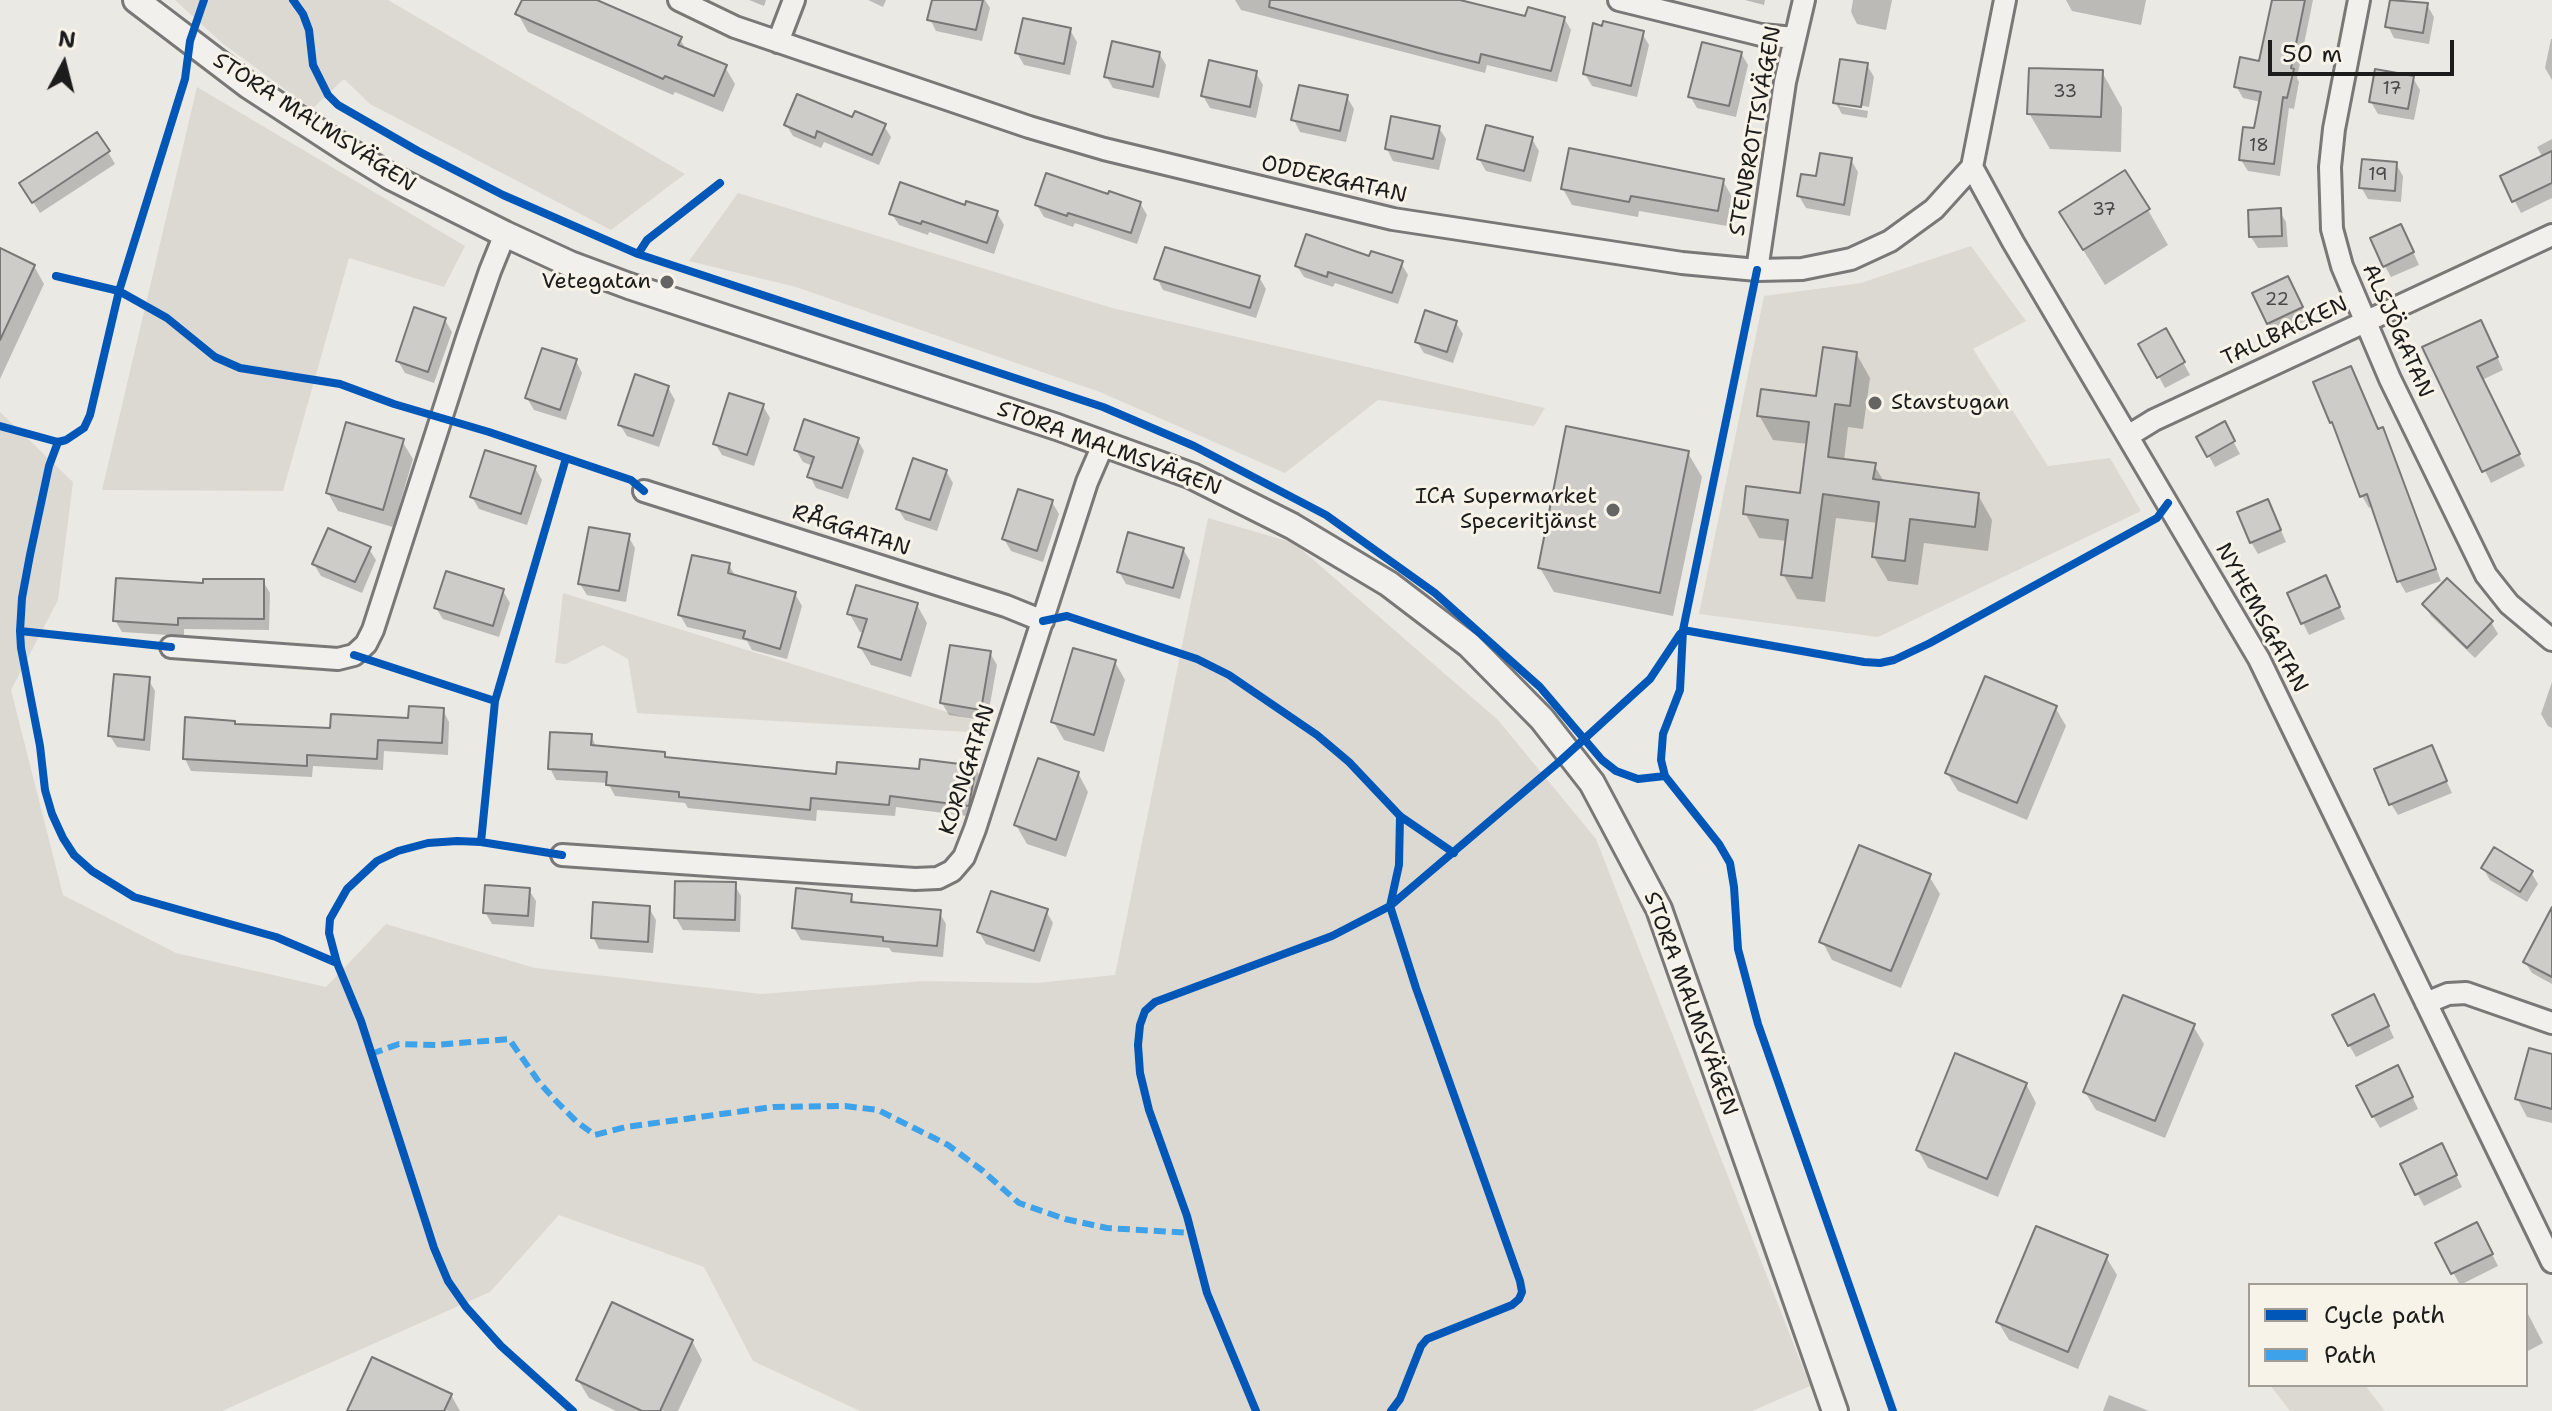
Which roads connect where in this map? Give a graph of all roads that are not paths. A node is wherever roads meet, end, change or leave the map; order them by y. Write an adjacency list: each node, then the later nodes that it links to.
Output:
1 (136, 0): 11 (street, STORA MALMSVÄGEN)
2 (679, 0): 9 (street, ODDERGATAN)
3 (794, 0): 9 (street)
4 (1619, 0): 8 (street)
5 (1804, 0): 8 (street, STENBROTTSVÄGEN)
6 (2005, 0): 10 (street)
7 (2359, 0): 14 (street, ALSJÖGATAN)
8 (1795, 38): 13 (street, STENBROTTSVÄGEN)
9 (778, 42): 13 (street, ODDERGATAN)
10 (1972, 167): 13 (street, ODDERGATAN); 15 (street, NYHEMSGATAN)
11 (505, 234): 16 (street, STORA MALMSVÄGEN); 20 (street)
12 (2552, 235): 14 (street, TALLBACKEN)
13 (1757, 270)
14 (2366, 321): 15 (street, TALLBACKEN); 19 (street, ALSJÖGATAN)
15 (2128, 436): 22 (street, NYHEMSGATAN)
16 (1103, 445): 18 (street, KORNGATAN); 25 (street, STORA MALMSVÄGEN)
17 (644, 491): 18 (street, RÅGGATAN)
18 (1043, 621): 21 (street, KORNGATAN)
19 (2552, 640)
20 (171, 647)
21 (562, 855)
22 (2426, 1003): 23 (street); 24 (street, NYHEMSGATAN)
23 (2552, 1023)
24 (2552, 1262)
25 (1835, 1411)

